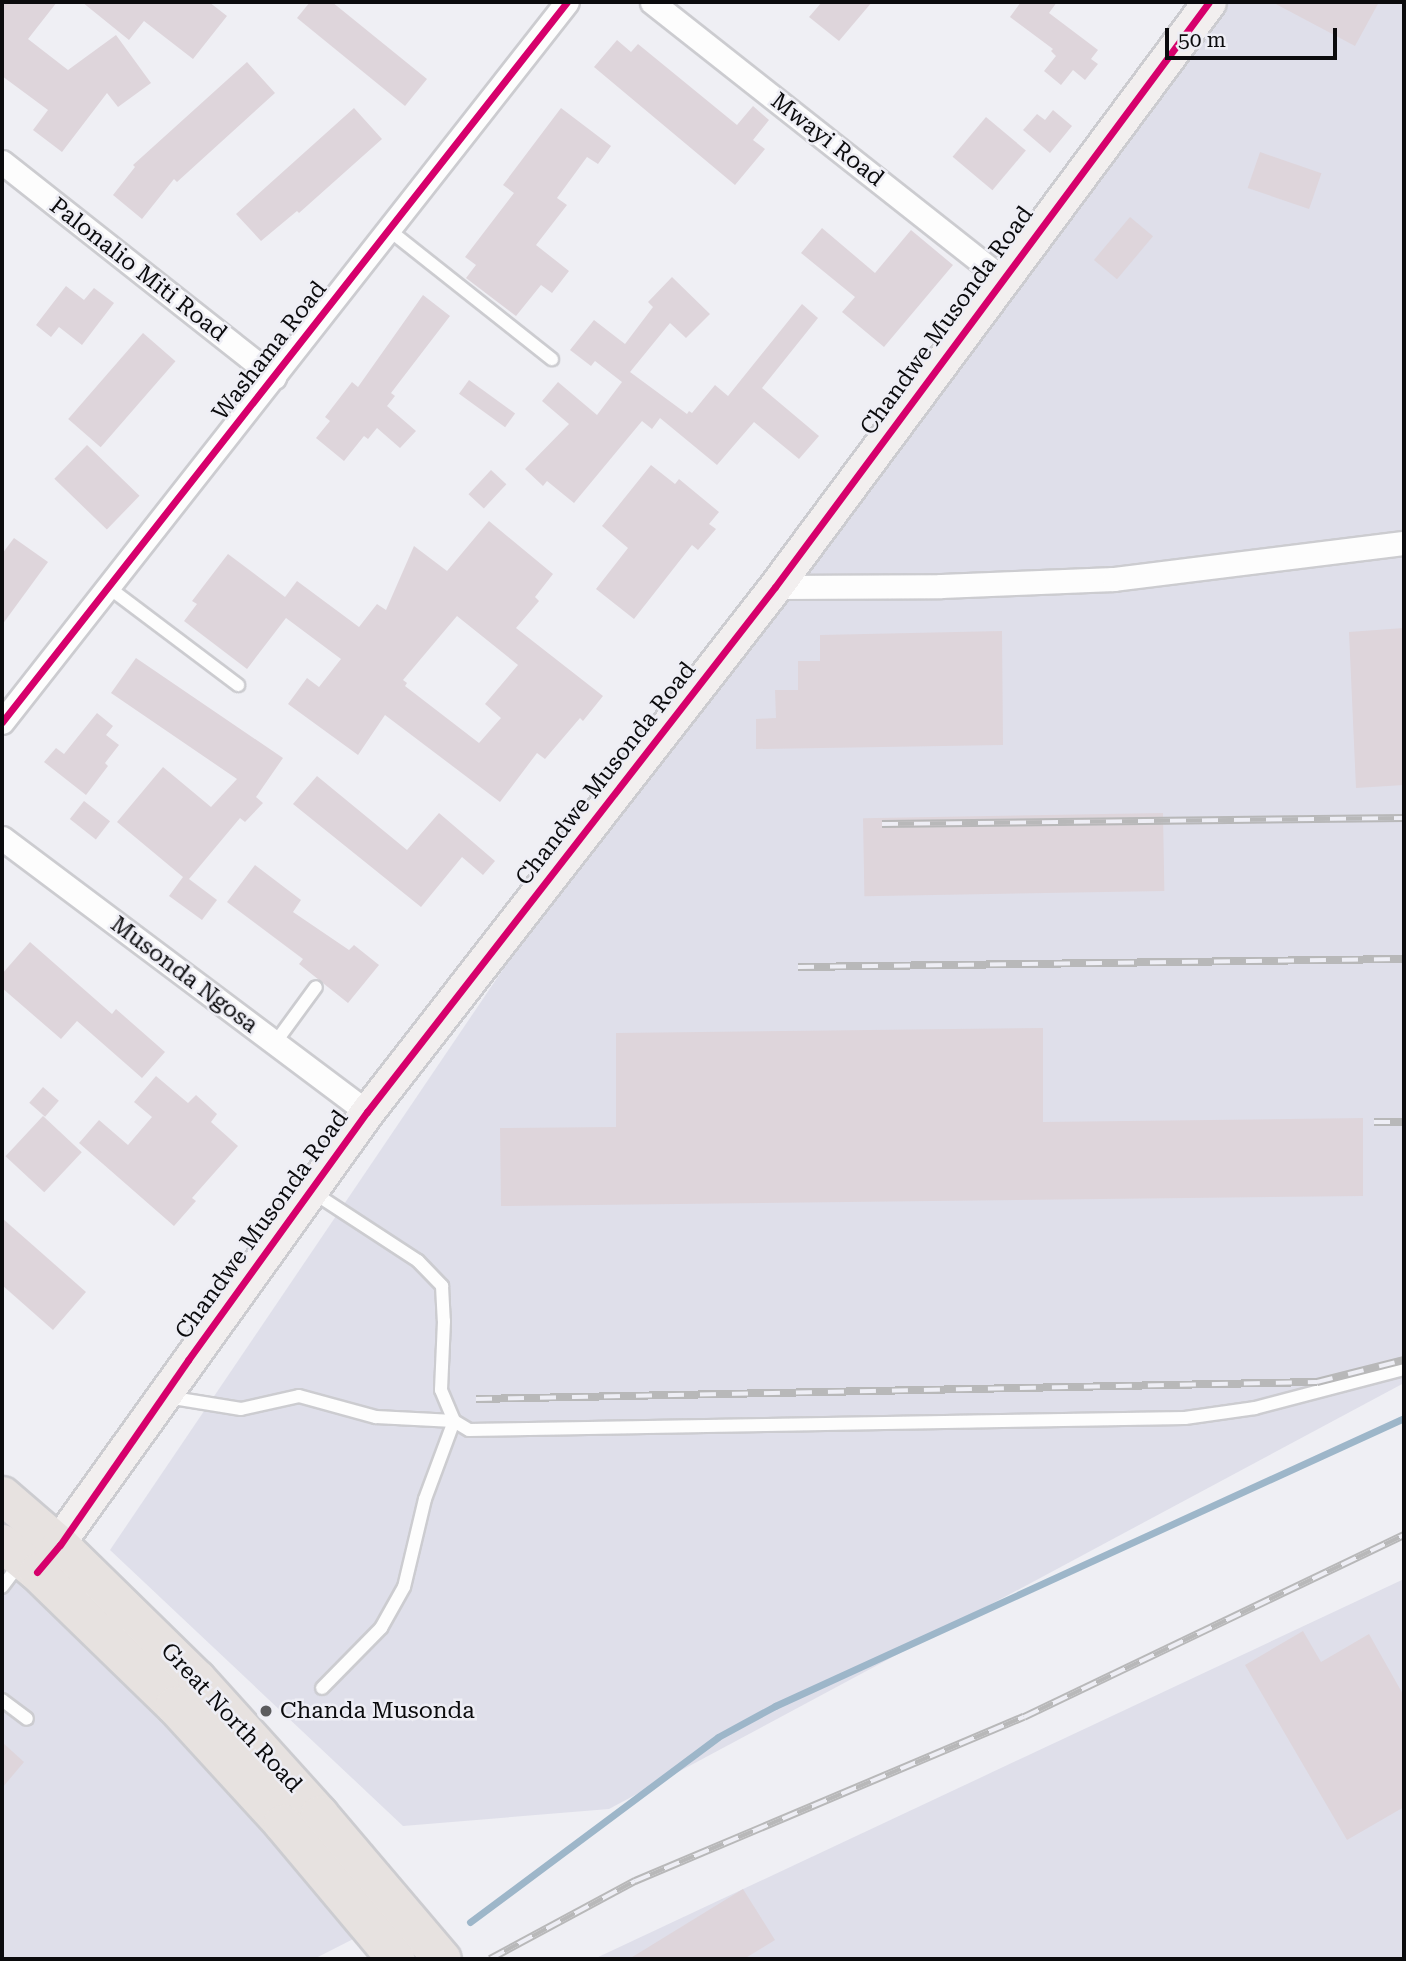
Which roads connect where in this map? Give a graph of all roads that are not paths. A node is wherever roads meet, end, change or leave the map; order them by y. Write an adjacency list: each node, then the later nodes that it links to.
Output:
1 (567, 2): 5 (street, Washama Road)
2 (652, 2): 6 (street, Mwayi Road)
3 (1209, 2): 6 (street, Chandwe Musonda Road)
4 (2, 162): 8 (street, Palonalio Miti Road)
5 (389, 230): 7 (lane); 8 (street, Washama Road)
6 (1002, 278): 11 (street, Chandwe Musonda Road)
7 (552, 359)
8 (274, 377): 10 (street, Washama Road)
9 (1404, 543): 11 (street)
10 (108, 587): 12 (lane); 13 (street, Washama Road)
11 (775, 587): 17 (street, Chandwe Musonda Road)
12 (238, 685)
13 (2, 722)
14 (2, 838): 16 (street, Musonda Ngosa)
15 (316, 987): 16 (lane)
16 (275, 1043): 17 (street, Musonda Ngosa)
17 (367, 1112): 18 (street, Chandwe Musonda Road)
18 (310, 1191): 20 (street, Chandwe Musonda Road); 21 (lane)
19 (1404, 1369): 21 (lane)
20 (164, 1396): 21 (lane); 23 (street, Chandwe Musonda Road)
21 (454, 1421): 24 (lane)
22 (2, 1495): 23 (main road, Great North Road)
23 (25, 1561): 27 (main road, Great North Road); 28 (main road, Great North Road)
24 (322, 1688)
25 (2, 1700): 26 (lane)
26 (27, 1719)
27 (396, 1959)
28 (442, 1959)

